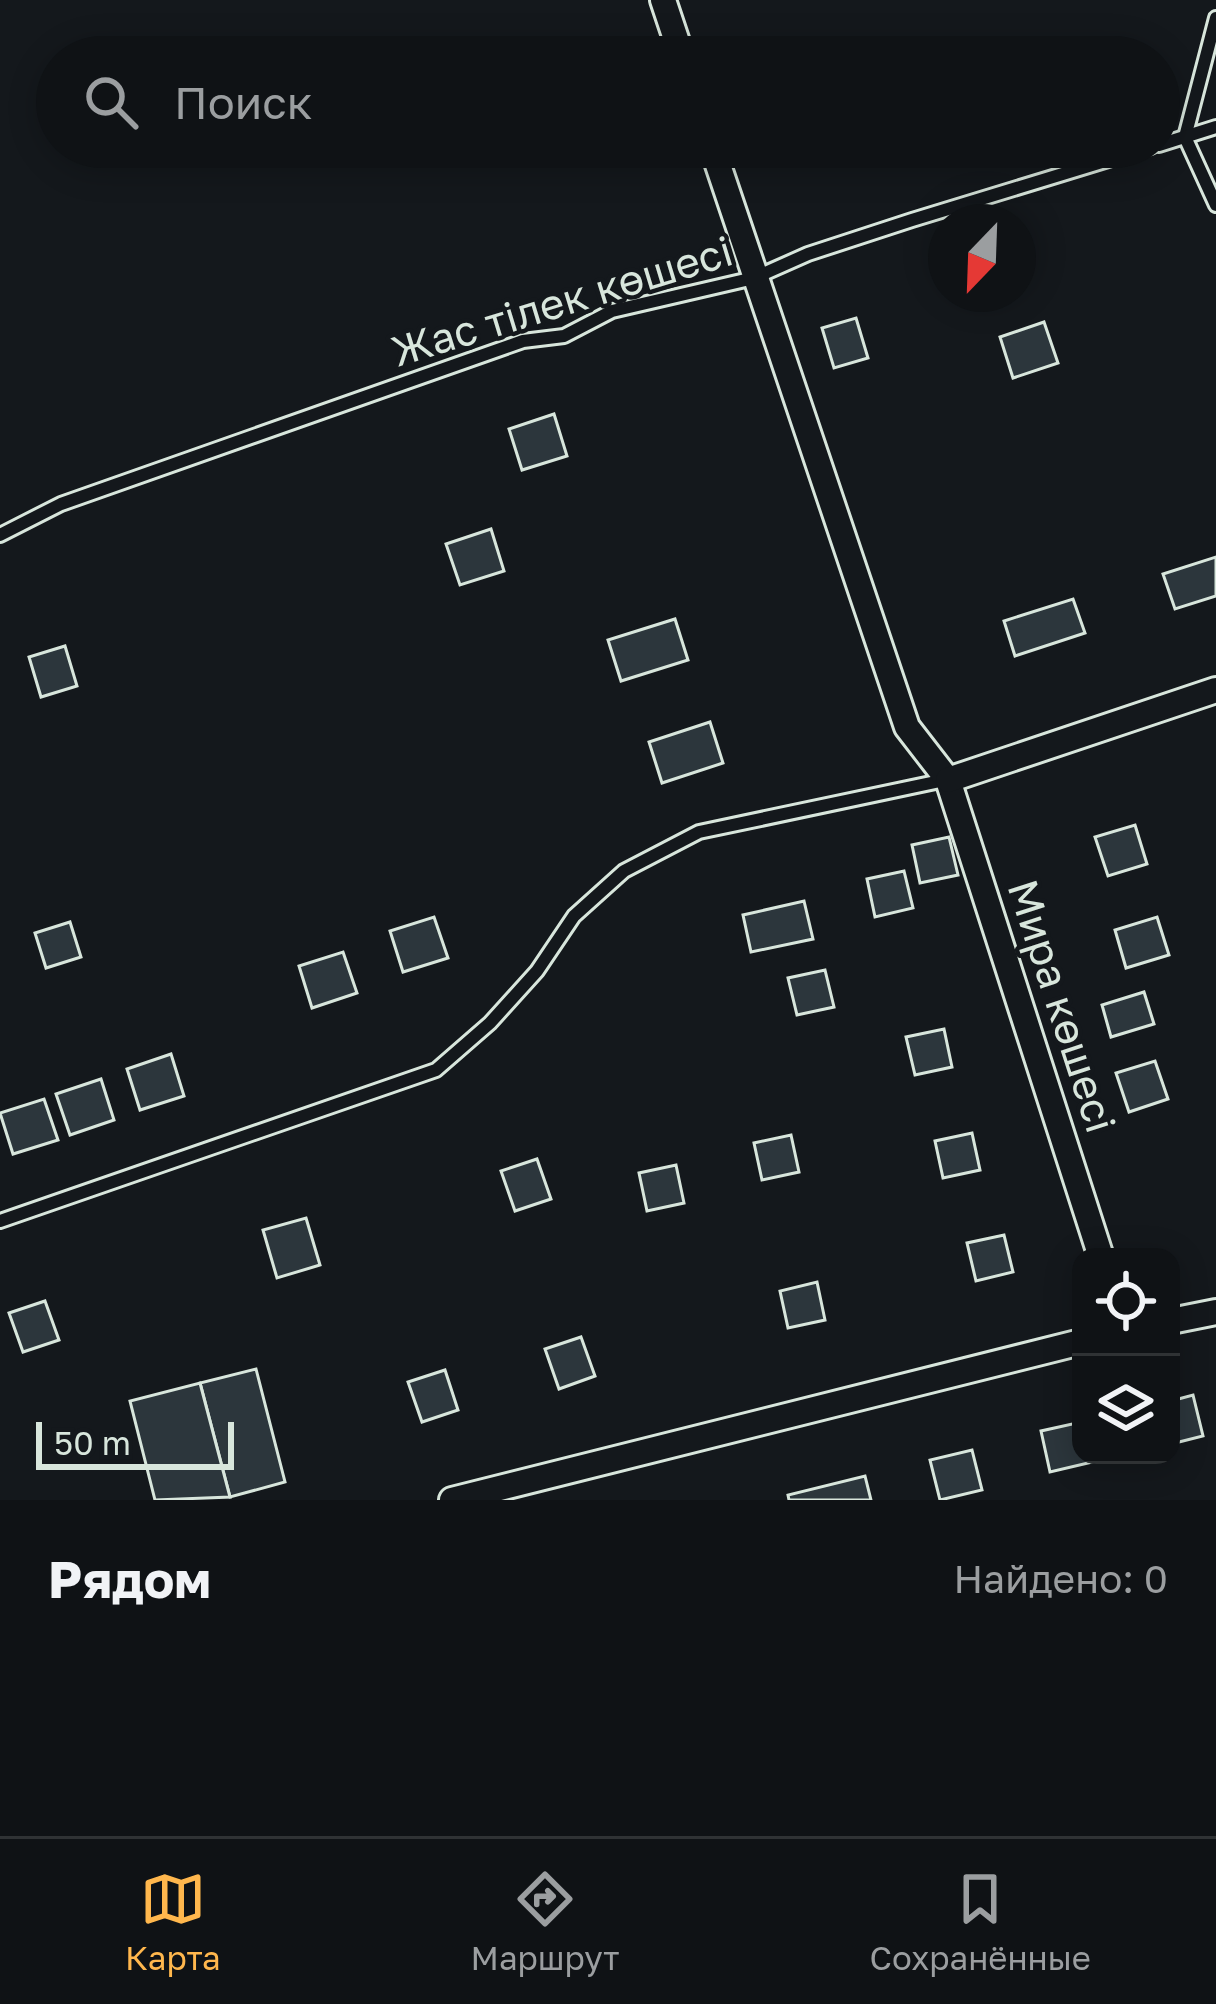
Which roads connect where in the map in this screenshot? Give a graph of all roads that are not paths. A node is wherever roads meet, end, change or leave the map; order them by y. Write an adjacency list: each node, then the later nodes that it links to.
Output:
1 (663, 0): 3 (street)
2 (1216, 18): 5 (lane)
3 (675, 36)
4 (1216, 127): 5 (lane, Жас тілек көшесі)
5 (1185, 137): 6 (lane, Жас тілек көшесі); 9 (lane)
6 (1180, 138)
7 (719, 168): 10 (street)
8 (1083, 168): 10 (lane, Жас тілек көшесі)
9 (1216, 205)
10 (754, 278): 11 (lane, Жас тілек көшесі); 13 (street)
11 (0, 536)
12 (1216, 690): 13 (street)
13 (948, 780): 14 (lane); 15 (street, Мира көшесі)
14 (0, 1221)
15 (1098, 1248)
16 (1216, 1312): 17 (street)
17 (1180, 1319)
18 (1072, 1344): 19 (street)
19 (452, 1500)

